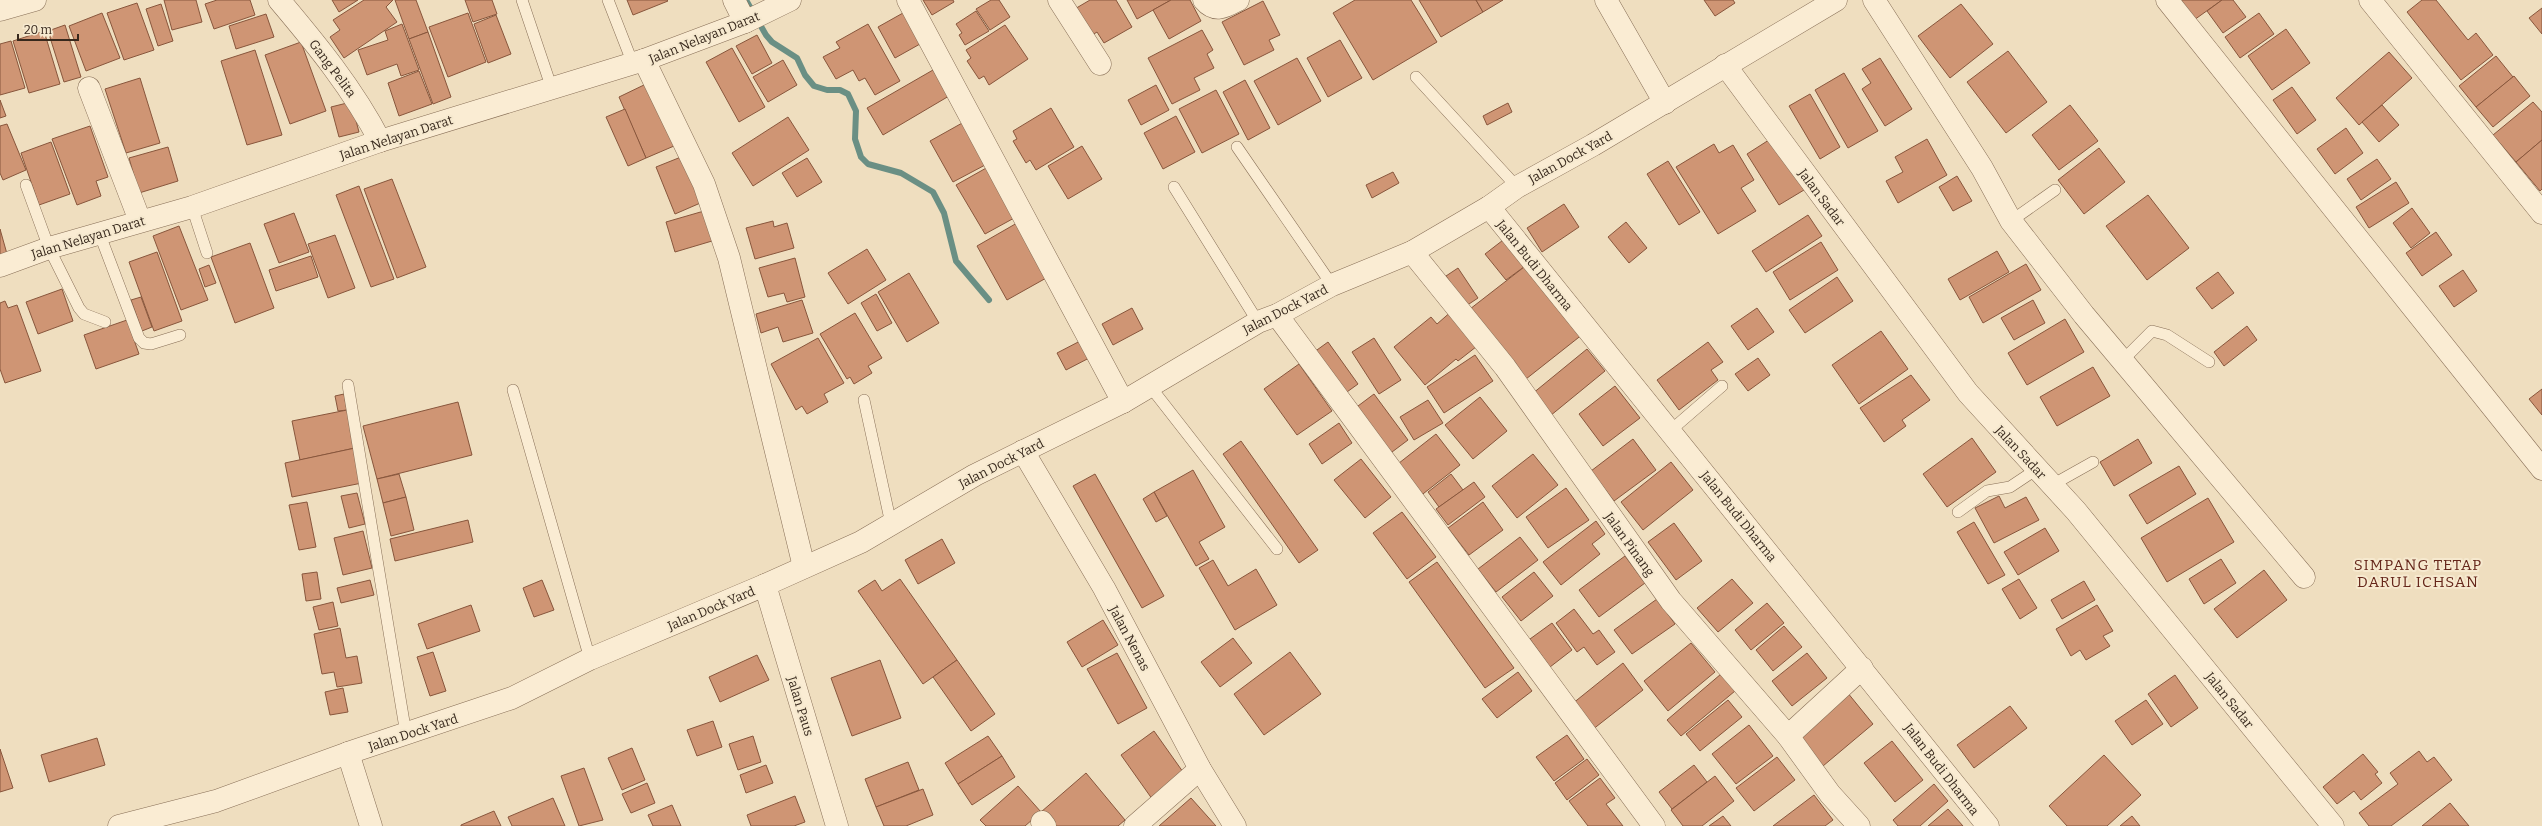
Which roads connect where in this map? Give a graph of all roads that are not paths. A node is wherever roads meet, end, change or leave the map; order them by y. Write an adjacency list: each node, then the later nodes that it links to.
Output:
1 (35, 0): 16 (street)
2 (279, 0): 25 (street, Gang Pelita)
3 (522, 0): 23 (lane)
4 (608, 0): 18 (lane)
5 (734, 0): 17 (street)
6 (908, 0): 52 (street)
7 (1059, 0): 19 (street)
8 (1204, 0): 9 (street)
9 (1238, 0)
10 (1606, 0): 24 (street)
11 (1836, 0): 20 (street, Jalan Dock Yard)
12 (2167, 0): 57 (street)
13 (2370, 0): 33 (street)
14 (1875, 2): 35 (street)
15 (783, 4): 17 (street, Jalan Nelayan Darat)
16 (0, 10)
17 (748, 21): 18 (street, Jalan Nelayan Darat)
18 (638, 62): 23 (street, Jalan Nelayan Darat); 62 (street)
19 (1100, 64)
20 (1725, 65): 24 (street, Jalan Dock Yard); 56 (street, Jalan Sadar)
21 (1416, 77): 29 (lane)
22 (89, 88): 34 (street)
23 (552, 89): 25 (street, Jalan Nelayan Darat)
24 (1664, 103): 29 (street, Jalan Dock Yard)
25 (380, 141): 31 (street, Jalan Nelayan Darat)
26 (1237, 147): 41 (lane)
27 (26, 185): 37 (lane)
28 (1174, 187): 42 (lane)
29 (1517, 187): 32 (street, Jalan Dock Yard)
30 (2055, 190): 35 (lane)
31 (192, 207): 34 (street, Jalan Nelayan Darat); 39 (lane)
32 (1489, 207): 38 (street, Jalan Dock Yard); 53 (street, Jalan Budi Dharma)
33 (2542, 212)
34 (140, 221): 36 (street, Jalan Nelayan Darat)
35 (2011, 221): 45 (street)
36 (100, 235): 37 (street, Jalan Nelayan Darat); 44 (lane)
37 (49, 248): 40 (street, Jalan Nelayan Darat); 43 (lane)
38 (1412, 252): 41 (street, Jalan Dock Yard); 68 (street, Jalan Pinang)
39 (207, 253)
40 (0, 266)
41 (1332, 285): 42 (street, Jalan Dock Yard)
42 (1268, 318): 48 (street, Jalan Dock Yard); 76 (street)
43 (105, 322)
44 (180, 336)
45 (2123, 360): 46 (lane); 63 (street)
46 (2209, 362)
47 (348, 385): 67 (lane)
48 (1149, 385): 52 (street, Jalan Dock Yard); 61 (lane)
49 (1722, 386): 53 (lane)
50 (513, 390): 65 (lane)
51 (864, 400): 60 (lane)
52 (1123, 402): 54 (street, Jalan Dock Yard)
53 (1670, 431): 66 (street, Jalan Budi Dharma)
54 (1023, 451): 60 (street, Jalan Dock Yard); 70 (street, Jalan Nenas)
55 (2093, 462): 58 (lane)
56 (2037, 469): 58 (street, Jalan Sadar); 59 (lane)
57 (2542, 469)
58 (2052, 485): 79 (street, Jalan Sadar)
59 (1958, 512)
60 (891, 524): 62 (street, Jalan Dock Yard)
61 (1277, 549)
62 (804, 567): 64 (street, Jalan Dock Yard)
63 (2304, 577)
64 (764, 585): 65 (street, Jalan Dock Yard); 73 (street, Jalan Paus)
65 (590, 659): 67 (street, Jalan Dock Yard)
66 (1862, 668): 68 (street); 78 (street, Jalan Budi Dharma)
67 (406, 734): 69 (street, Jalan Dock Yard)
68 (1788, 736): 77 (street, Jalan Pinang)
69 (348, 753): 71 (street, Jalan Dock Yard); 72 (street)
70 (1200, 769): 74 (street); 75 (street, Jalan Nenas)
71 (119, 826)
72 (371, 826)
73 (837, 826)
74 (1135, 826)
75 (1235, 826)
76 (1654, 826)
77 (1859, 826)
78 (1988, 826)
79 (2333, 826)

